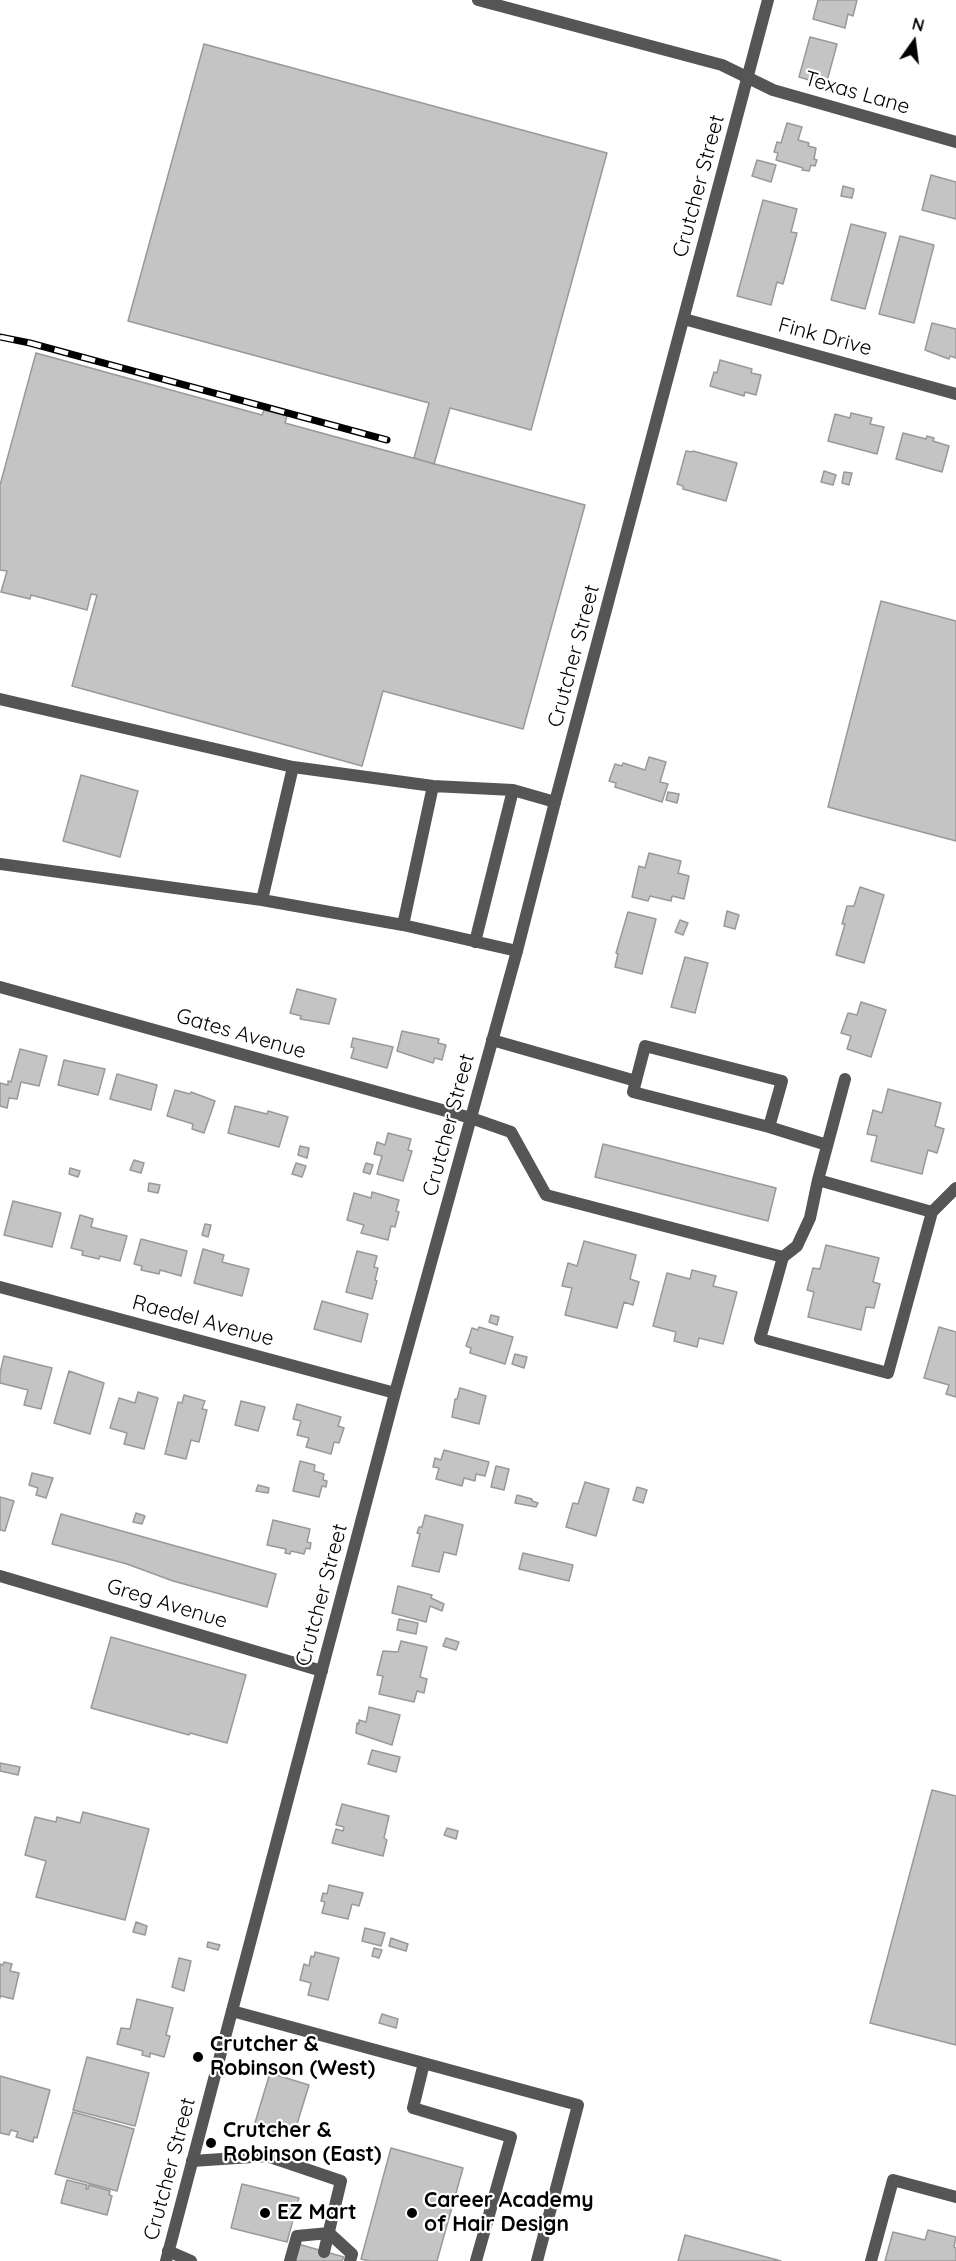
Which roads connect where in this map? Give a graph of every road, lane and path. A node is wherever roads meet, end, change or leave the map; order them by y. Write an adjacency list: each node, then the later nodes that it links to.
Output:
1 (478, 0): 3 (street, Texas Lane)
2 (768, 0): 3 (street, Crutcher Street)
3 (748, 78): 4 (street, Texas Lane); 5 (street, Crutcher Street)
4 (956, 142)
5 (684, 319): 6 (street, Fink Drive); 11 (street, Crutcher Street)
6 (956, 394)
7 (0, 699): 8 (street)
8 (293, 767): 9 (street); 13 (street)
9 (432, 786): 10 (street); 14 (street)
10 (513, 790): 11 (street); 15 (street)
11 (555, 802): 16 (street, Crutcher Street)
12 (0, 864): 13 (street)
13 (262, 900): 14 (street)
14 (403, 926): 15 (street)
15 (475, 942): 16 (street)
16 (517, 951): 18 (street, Crutcher Street)
17 (0, 987): 21 (street, Gates Avenue)
18 (492, 1040): 20 (street); 21 (street, Crutcher Street)
19 (845, 1079): 23 (street)
20 (636, 1081): 22 (street); 22 (street)
21 (471, 1118): 27 (street, Gates Avenue); 29 (street, Crutcher Street)
22 (769, 1127): 23 (street)
23 (827, 1145): 24 (street)
24 (818, 1180): 26 (street); 27 (street)
25 (956, 1188): 26 (street)
26 (932, 1212): 27 (street)
27 (783, 1257)
28 (0, 1287): 29 (street, Raedel Avenue)
29 (395, 1394): 31 (street, Crutcher Street)
30 (0, 1576): 31 (street, Greg Avenue)
31 (322, 1671): 32 (street, Crutcher Street)
32 (232, 2011): 33 (street); 34 (street, Crutcher Street)
33 (424, 2063): 42 (street); 43 (street)
34 (192, 2161): 36 (street); 38 (street, Crutcher Street)
35 (956, 2197): 44 (street)
36 (329, 2233): 37 (street); 40 (street); 41 (street)
37 (324, 2252)
38 (167, 2256): 39 (street)
39 (191, 2261)
40 (290, 2261)
41 (350, 2261)
42 (476, 2261)
43 (537, 2261)
44 (871, 2261)

